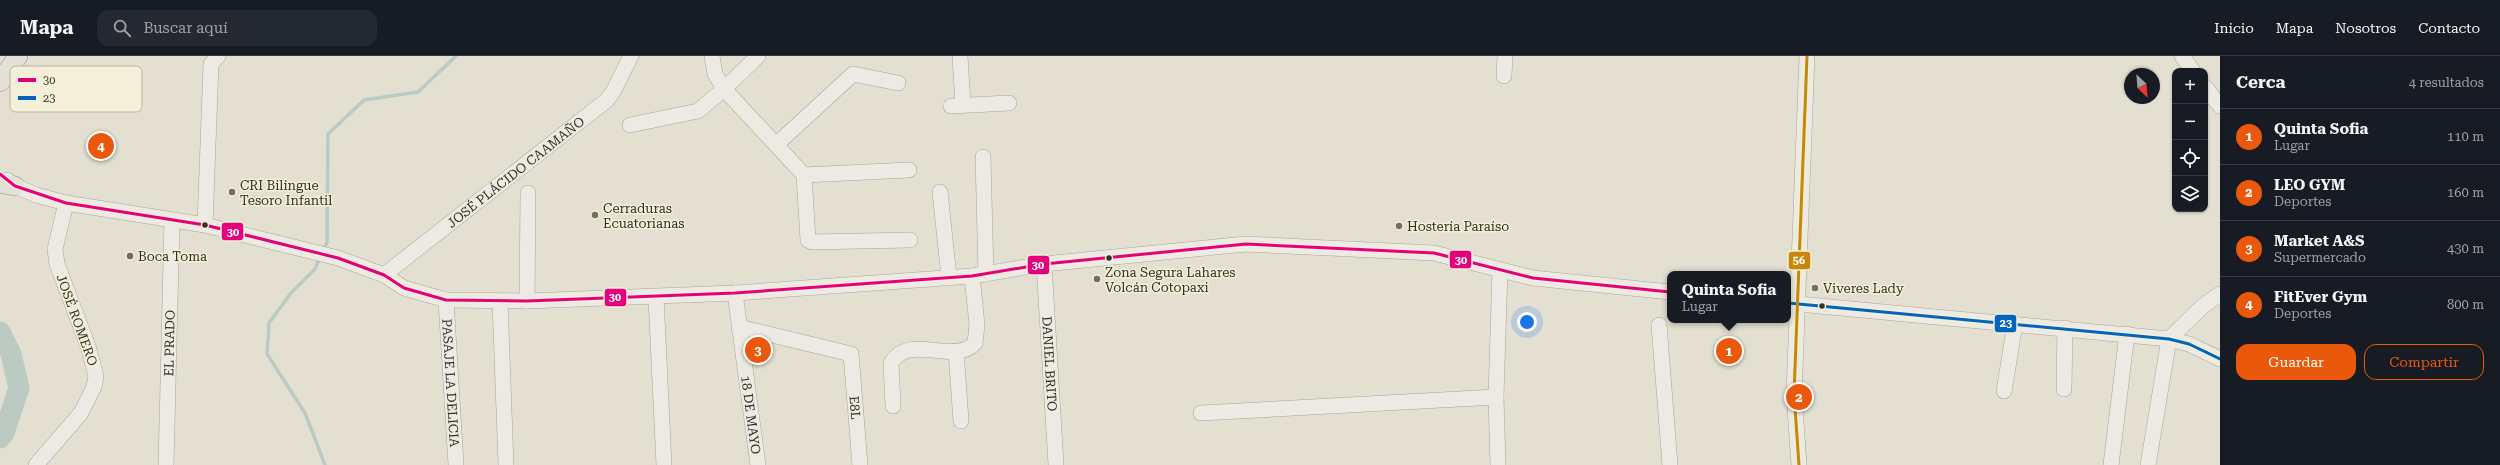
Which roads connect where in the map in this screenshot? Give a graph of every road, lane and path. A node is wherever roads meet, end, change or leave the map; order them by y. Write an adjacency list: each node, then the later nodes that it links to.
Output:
1 (18, 56): 10 (main road)
2 (218, 56): 31 (street)
3 (631, 56): 35 (street, JOSÉ PLÁCIDO CAAMAÑO)
4 (712, 56): 16 (street)
5 (758, 56): 16 (street)
6 (960, 56): 18 (street)
7 (1505, 56): 13 (street)
8 (1807, 56): 45 (street)
9 (2182, 56): 12 (street)
10 (11, 66)
11 (10, 68): 14 (main road)
12 (2191, 68)
13 (1504, 76)
14 (0, 82)
15 (898, 83): 21 (street)
16 (724, 90): 20 (street); 21 (street)
17 (2208, 90): 19 (street)
18 (1009, 103)
19 (2220, 106)
20 (630, 125)
21 (777, 144): 25 (street)
22 (983, 157): 36 (street)
23 (908, 170): 25 (street)
24 (0, 174): 26 (street)
25 (804, 175): 32 (street)
26 (7, 185): 29 (street)
27 (940, 192): 37 (street)
28 (528, 193): 44 (street)
29 (66, 203): 30 (street); 61 (street, JOSÉ ROMERO)
30 (172, 221): 31 (street); 60 (street, EL PRADO)
31 (205, 225): 35 (street)
32 (910, 240)
33 (1044, 264): 34 (street); 36 (street); 67 (street, DANIEL BRITO)
34 (1500, 270): 38 (street); 56 (street)
35 (384, 275): 42 (street)
36 (979, 275): 37 (street); 52 (street)
37 (949, 277): 39 (street)
38 (1667, 292)
39 (735, 293): 41 (street); 48 (street, 18 DE MAYO)
40 (2220, 294): 51 (street)
41 (656, 297): 44 (street); 64 (street)
42 (446, 300): 43 (street); 62 (street, PASAJE LA DELICIA)
43 (500, 300): 44 (street); 63 (street)
44 (527, 301)
45 (1793, 304): 46 (street); 70 (street)
46 (2015, 324): 49 (street); 55 (street)
47 (1659, 325): 69 (street)
48 (739, 327): 65 (street, 18 DE MAYO); 66 (street, E8L)
49 (2065, 328): 50 (street); 54 (street)
50 (2127, 334): 51 (street); 71 (street)
51 (2169, 339): 53 (street); 72 (street)
52 (956, 351): 57 (street); 59 (street)
53 (2220, 359)
54 (2064, 389)
55 (2004, 391)
56 (1496, 397): 58 (street); 68 (street)
57 (893, 406)
58 (1200, 413)
59 (962, 421)
60 (169, 463)
61 (36, 465)
62 (456, 465)
63 (506, 465)
64 (664, 465)
65 (758, 465)
66 (860, 465)
67 (1056, 465)
68 (1498, 465)
69 (1670, 465)
70 (1799, 465)
71 (2111, 465)
72 (2148, 465)

